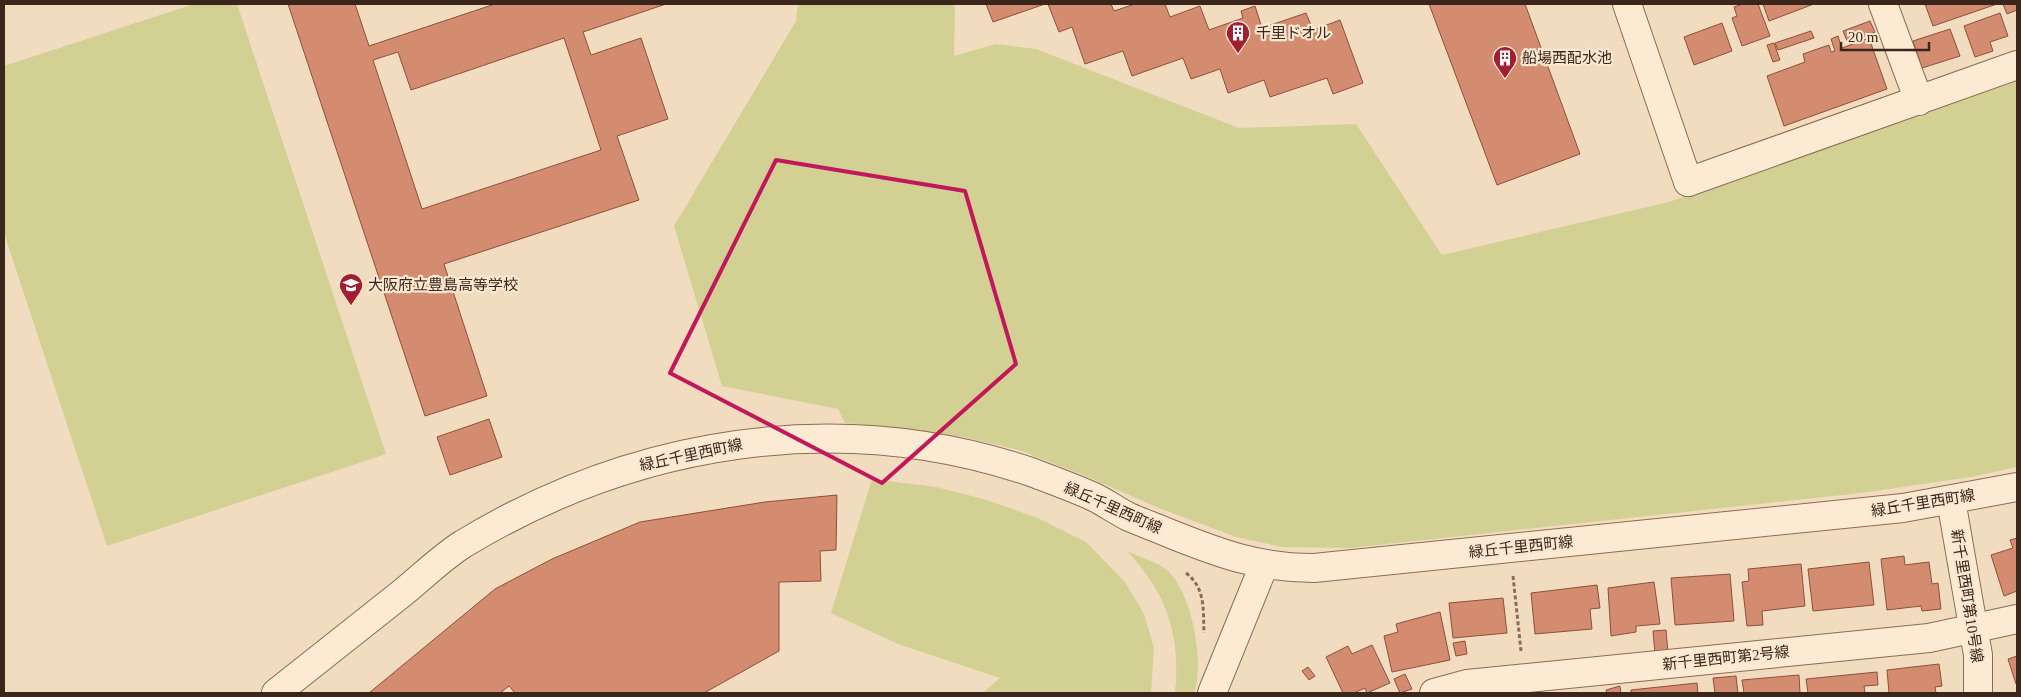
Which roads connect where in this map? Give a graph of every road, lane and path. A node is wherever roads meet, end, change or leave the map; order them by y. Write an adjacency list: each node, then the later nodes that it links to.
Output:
1 (1627, 4): 4 (street)
2 (1884, 4): 4 (street)
3 (2017, 65): 4 (street)
4 (1918, 101)
5 (2017, 487): 6 (street, 緑丘千里西町線)
6 (1951, 500): 7 (street, 緑丘千里西町線); 11 (street, 新千里西町第10号線)
7 (1264, 565): 14 (street, 緑丘千里西町線); 15 (street)
8 (1182, 570): 12 (path)
9 (1513, 576): 13 (path)
10 (2017, 619): 11 (street, 新千里西町第2号線)
11 (1973, 628): 13 (street, 新千里西町第2号線); 17 (street, 新千里西町第10号線)
12 (1204, 635)
13 (1524, 679): 16 (street, 新千里西町第2号線)
14 (276, 693)
15 (1212, 693)
16 (1434, 693)
17 (1978, 693)

